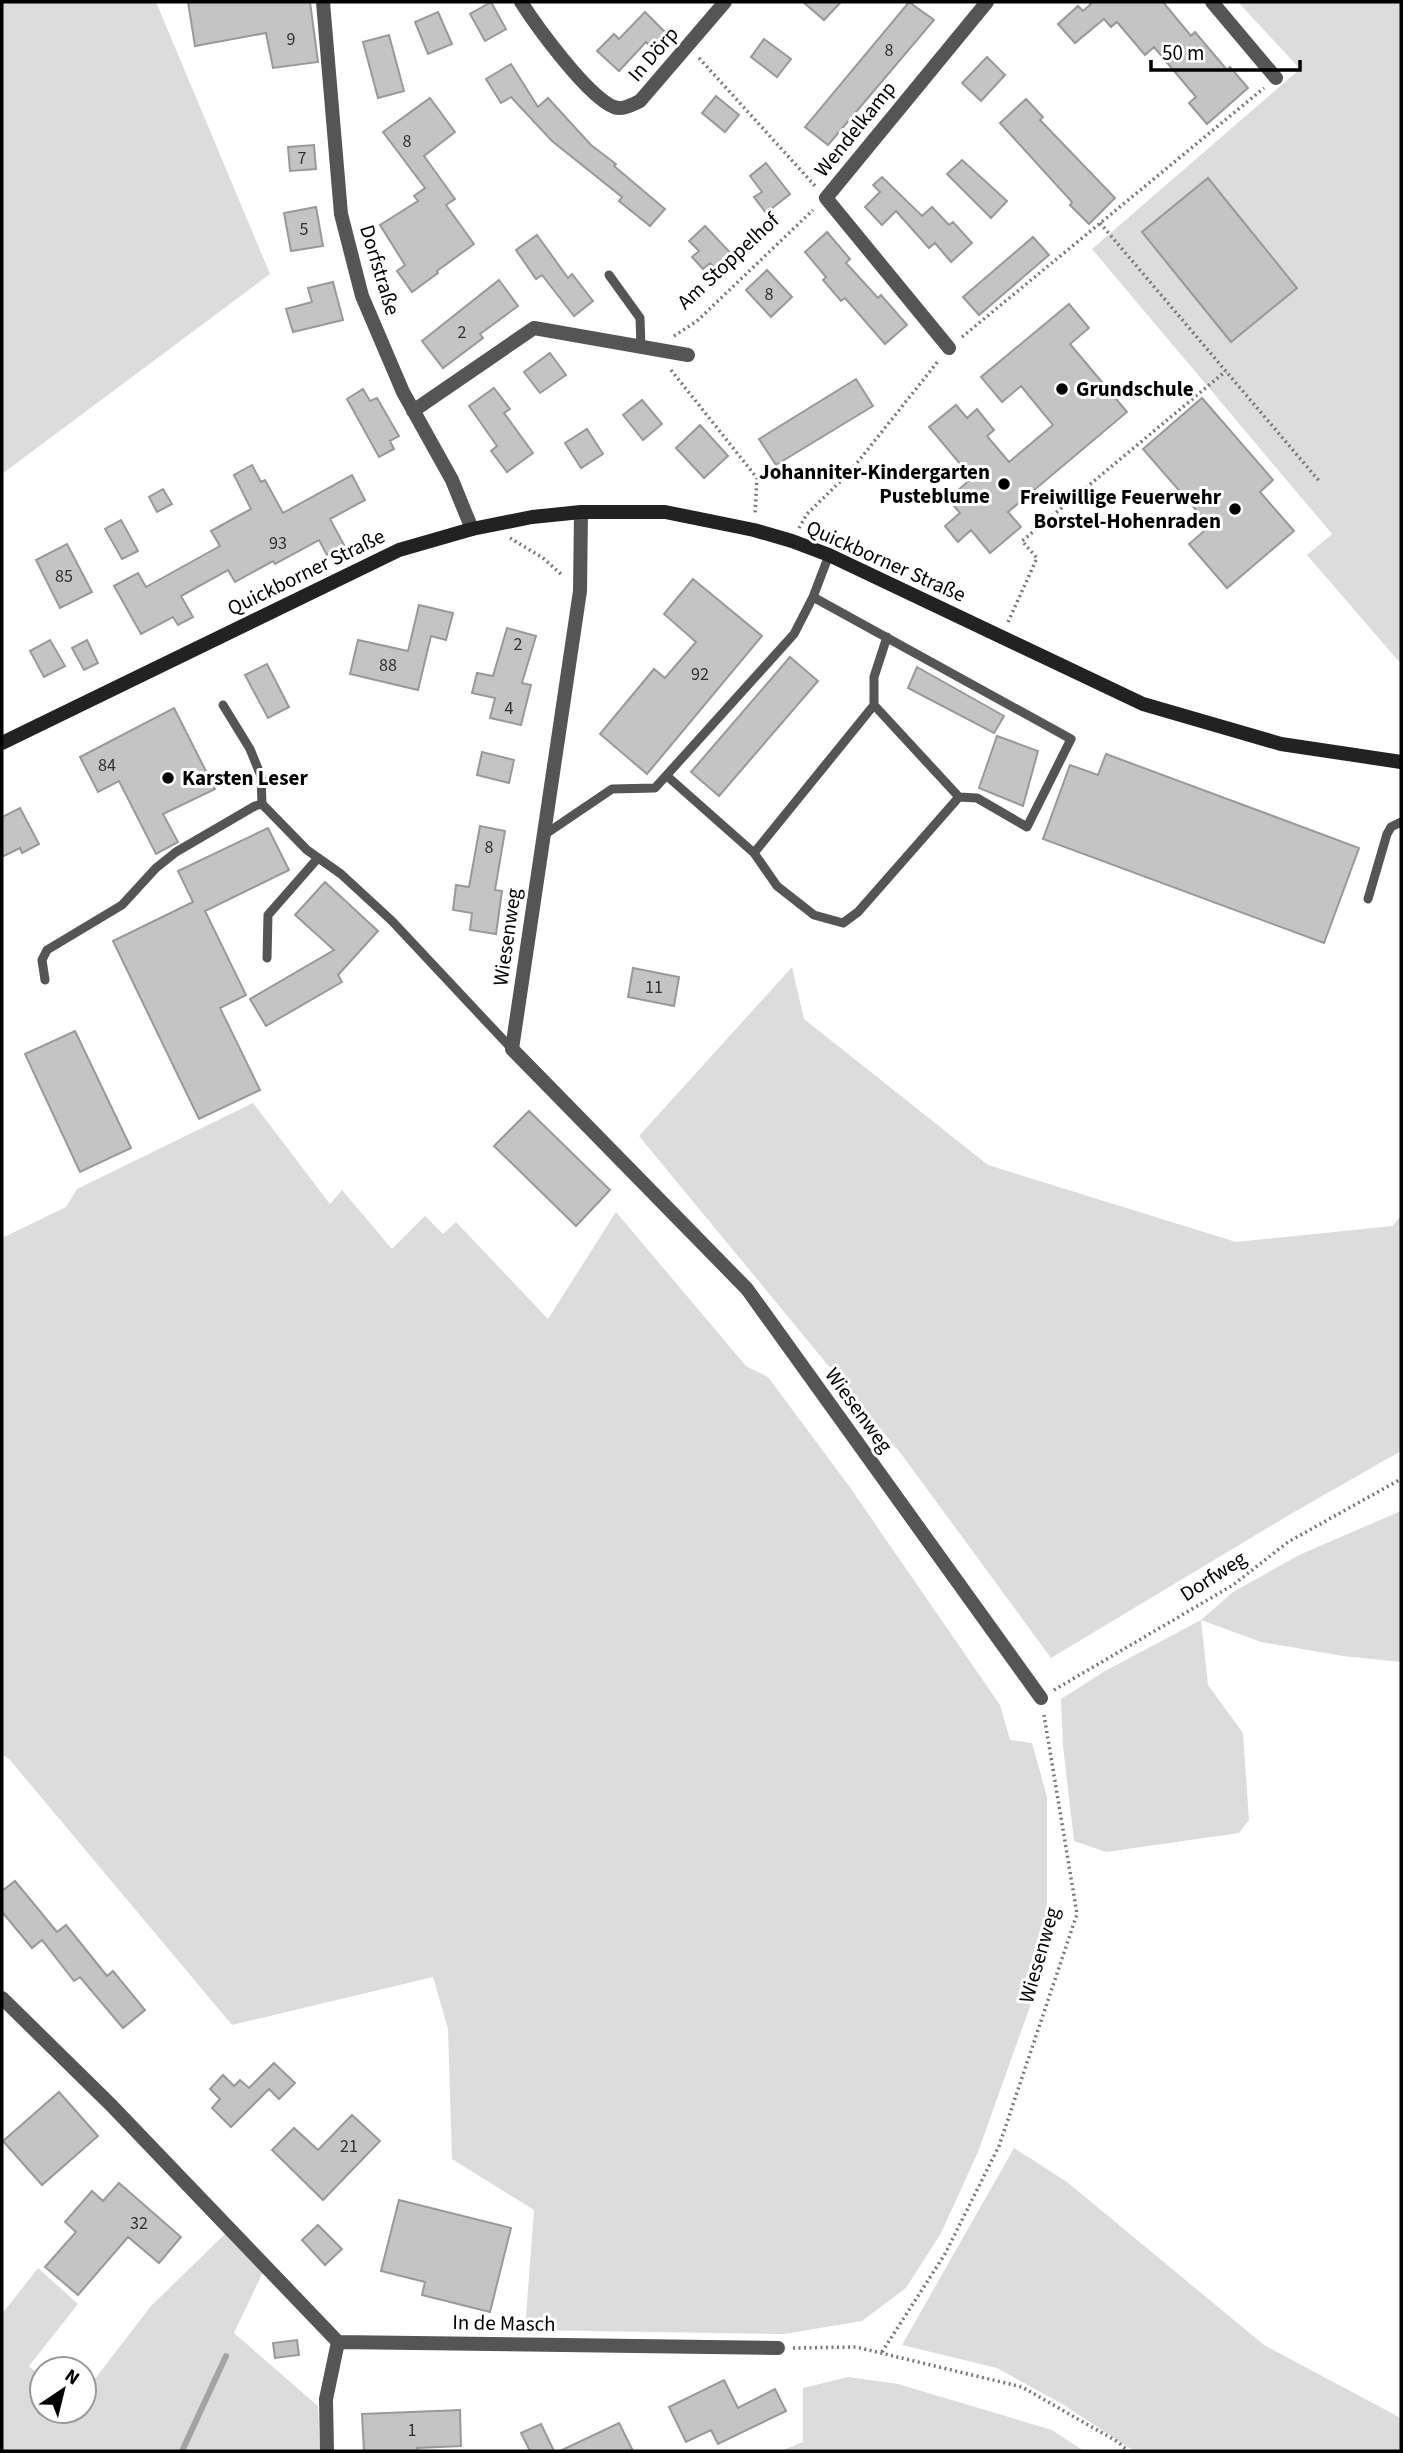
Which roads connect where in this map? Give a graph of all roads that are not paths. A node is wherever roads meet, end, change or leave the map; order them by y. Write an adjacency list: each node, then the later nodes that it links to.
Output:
1 (323, 2): 11 (street, Dorfstraße)
2 (521, 2): 3 (street, In Dörp)
3 (725, 2)
4 (987, 2): 9 (street, Wendelkamp)
5 (1212, 2): 6 (street)
6 (1276, 78)
7 (609, 275): 8 (lane)
8 (648, 348): 10 (street); 11 (street)
9 (949, 348)
10 (688, 355)
11 (413, 411): 13 (street, Dorfstraße)
12 (581, 512): 13 (main road, Quickborner Straße); 14 (main road, Quickborner Straße); 25 (street, Wiesenweg)
13 (472, 529): 19 (main road, Quickborner Straße)
14 (828, 555): 15 (lane); 20 (main road, Quickborner Straße)
15 (813, 597): 16 (lane); 21 (lane)
16 (887, 638): 18 (lane); 22 (lane)
17 (223, 705): 23 (lane)
18 (874, 705): 22 (lane); 26 (lane)
19 (2, 743)
20 (1401, 762)
21 (667, 776): 25 (lane); 26 (lane)
22 (959, 797): 26 (lane)
23 (261, 804): 27 (lane); 30 (lane)
24 (1401, 822): 28 (lane)
25 (544, 835): 31 (street, Wiesenweg)
26 (754, 853)
27 (318, 858): 29 (lane); 31 (lane)
28 (1368, 899)
29 (267, 958)
30 (45, 980)
31 (512, 1049): 32 (street, Wiesenweg)
32 (1041, 1698)
33 (2, 1998): 34 (street)
34 (338, 2342): 35 (street, In de Masch); 36 (street)
35 (778, 2348)
36 (327, 2451)

